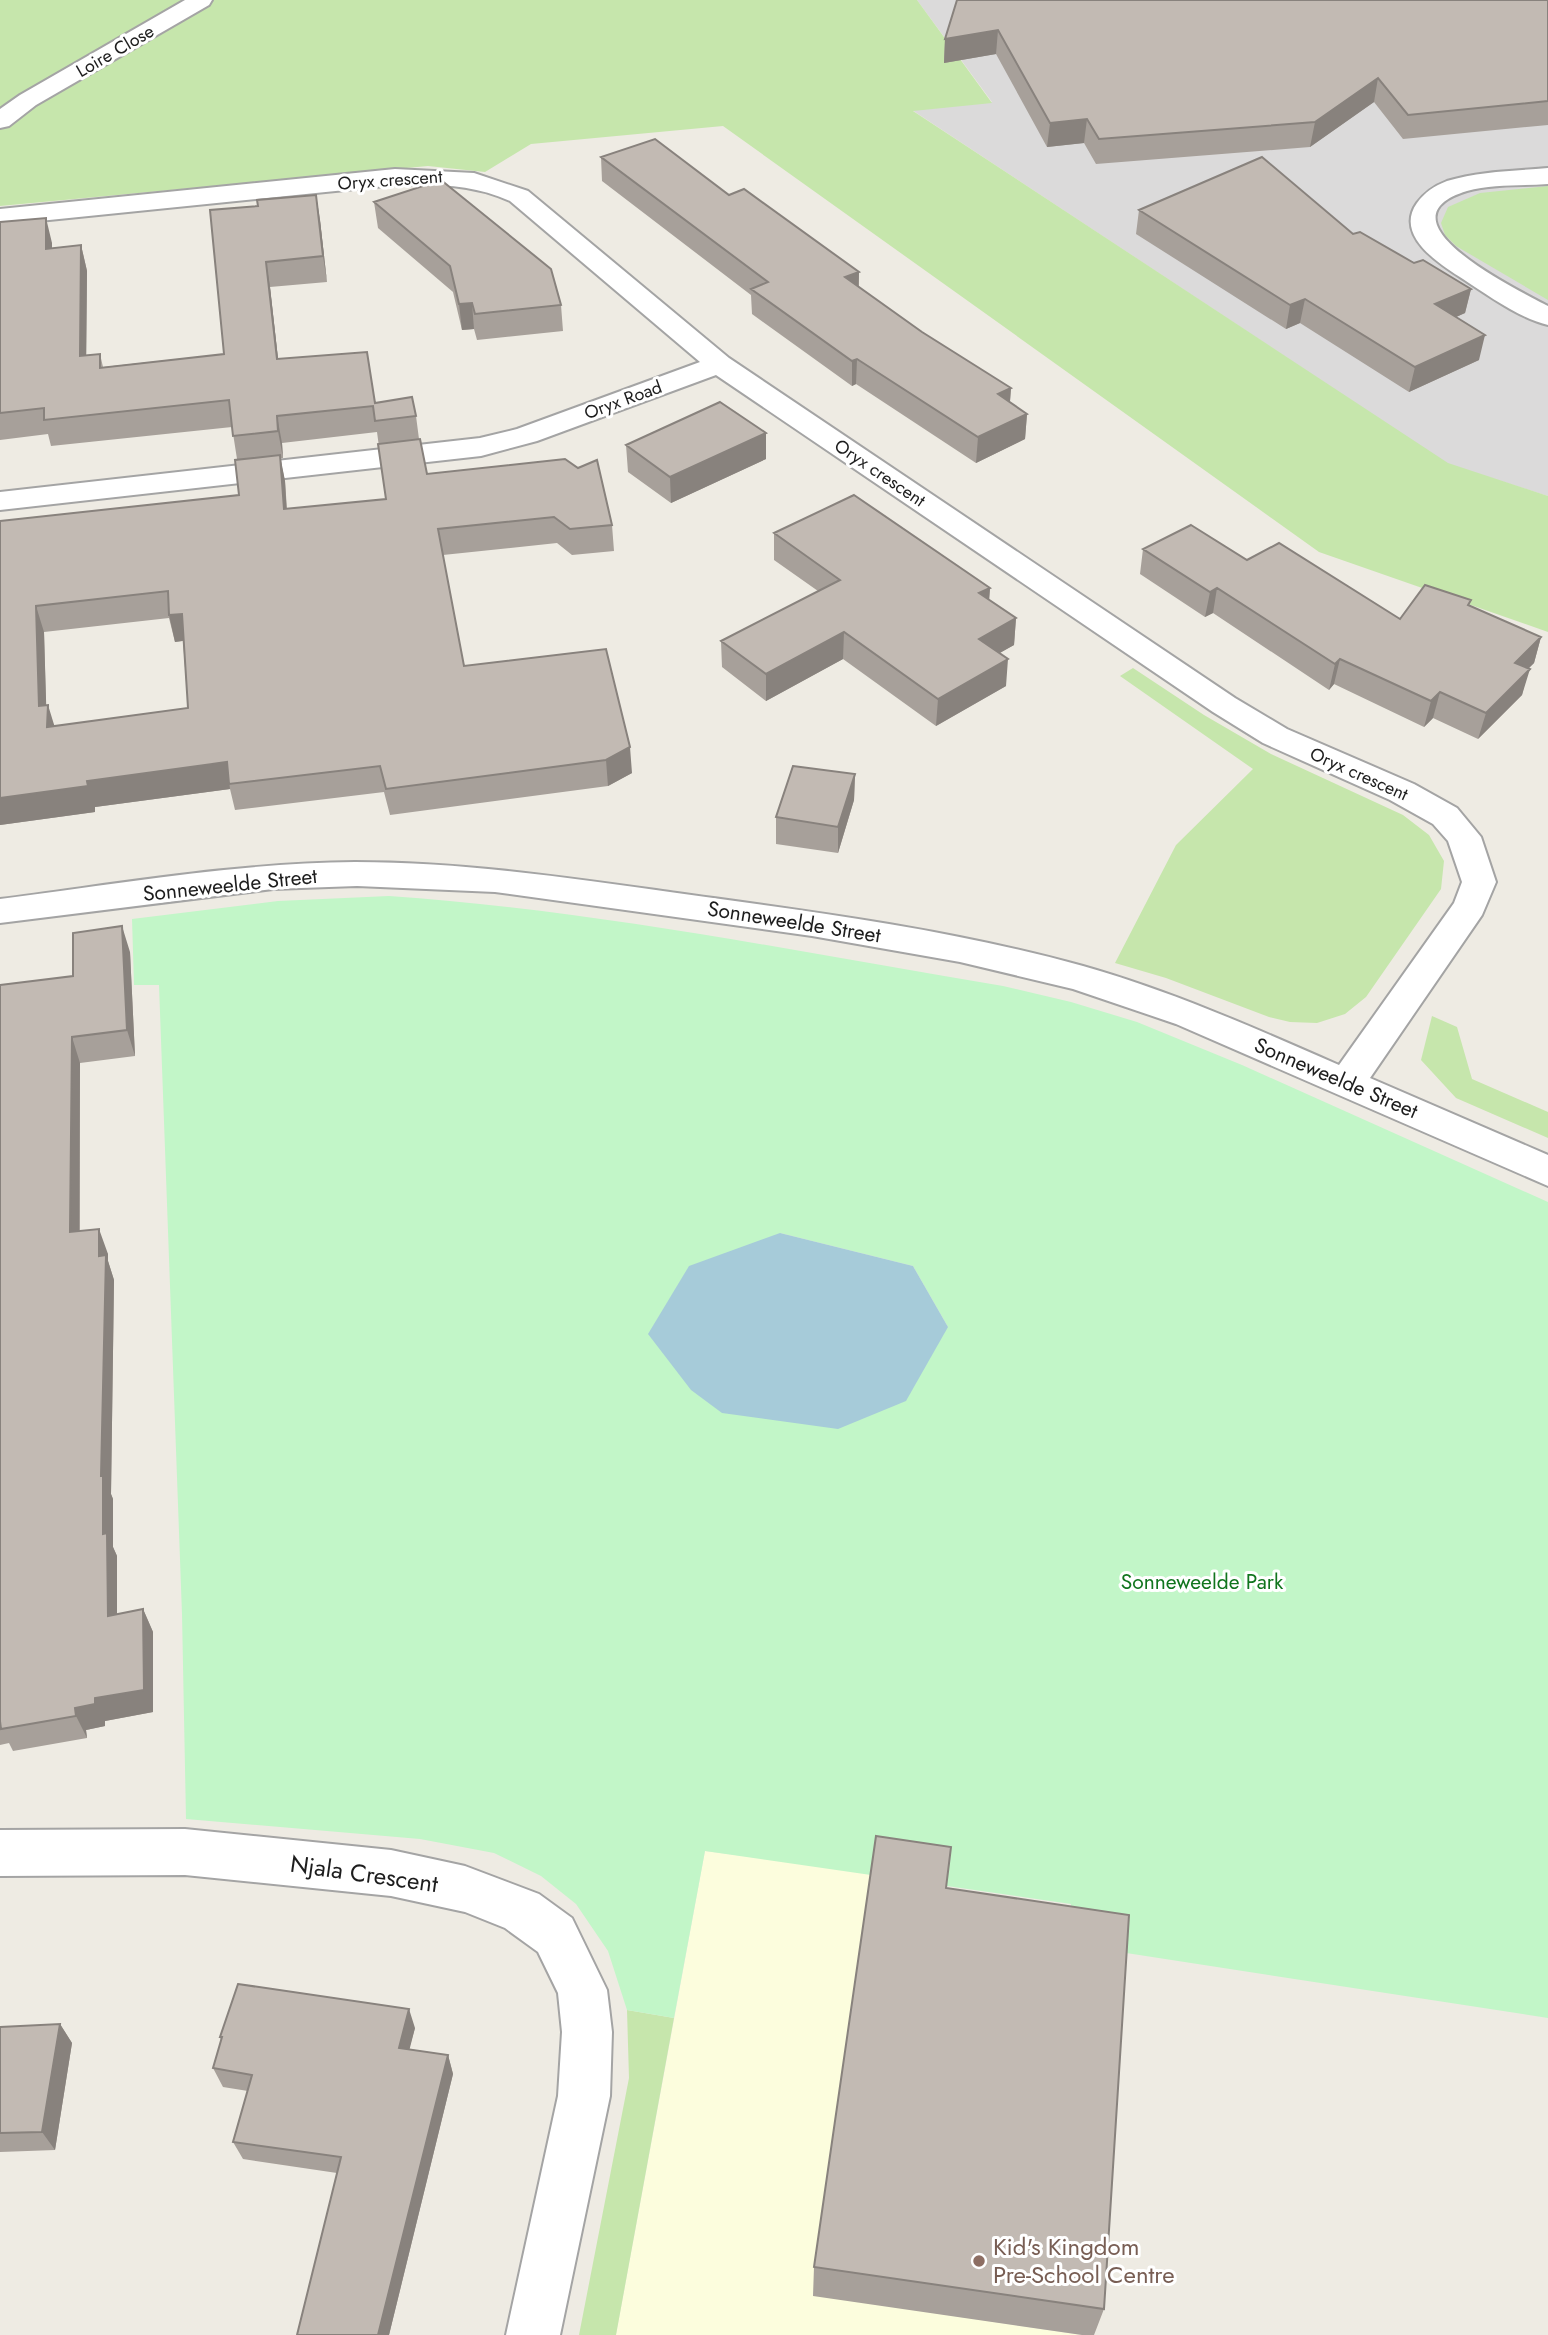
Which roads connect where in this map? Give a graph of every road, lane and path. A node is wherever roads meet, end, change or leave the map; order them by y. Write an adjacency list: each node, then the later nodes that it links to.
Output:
1 (201, 0): 3 (street, Loire Close)
2 (0, 93): 3 (street)
3 (28, 100): 4 (street, Loire Close)
4 (0, 121)
5 (1548, 176): 7 (street)
6 (0, 217): 8 (street, Oryx crescent)
7 (1548, 317)
8 (719, 365): 9 (street, Oryx Road); 11 (street, Oryx crescent)
9 (0, 501)
10 (0, 911): 11 (street, Sonneweelde Street)
11 (1347, 1082): 12 (street, Sonneweelde Street)
12 (1548, 1171)
13 (0, 1853): 14 (street, Njala Crescent)
14 (533, 2335)

